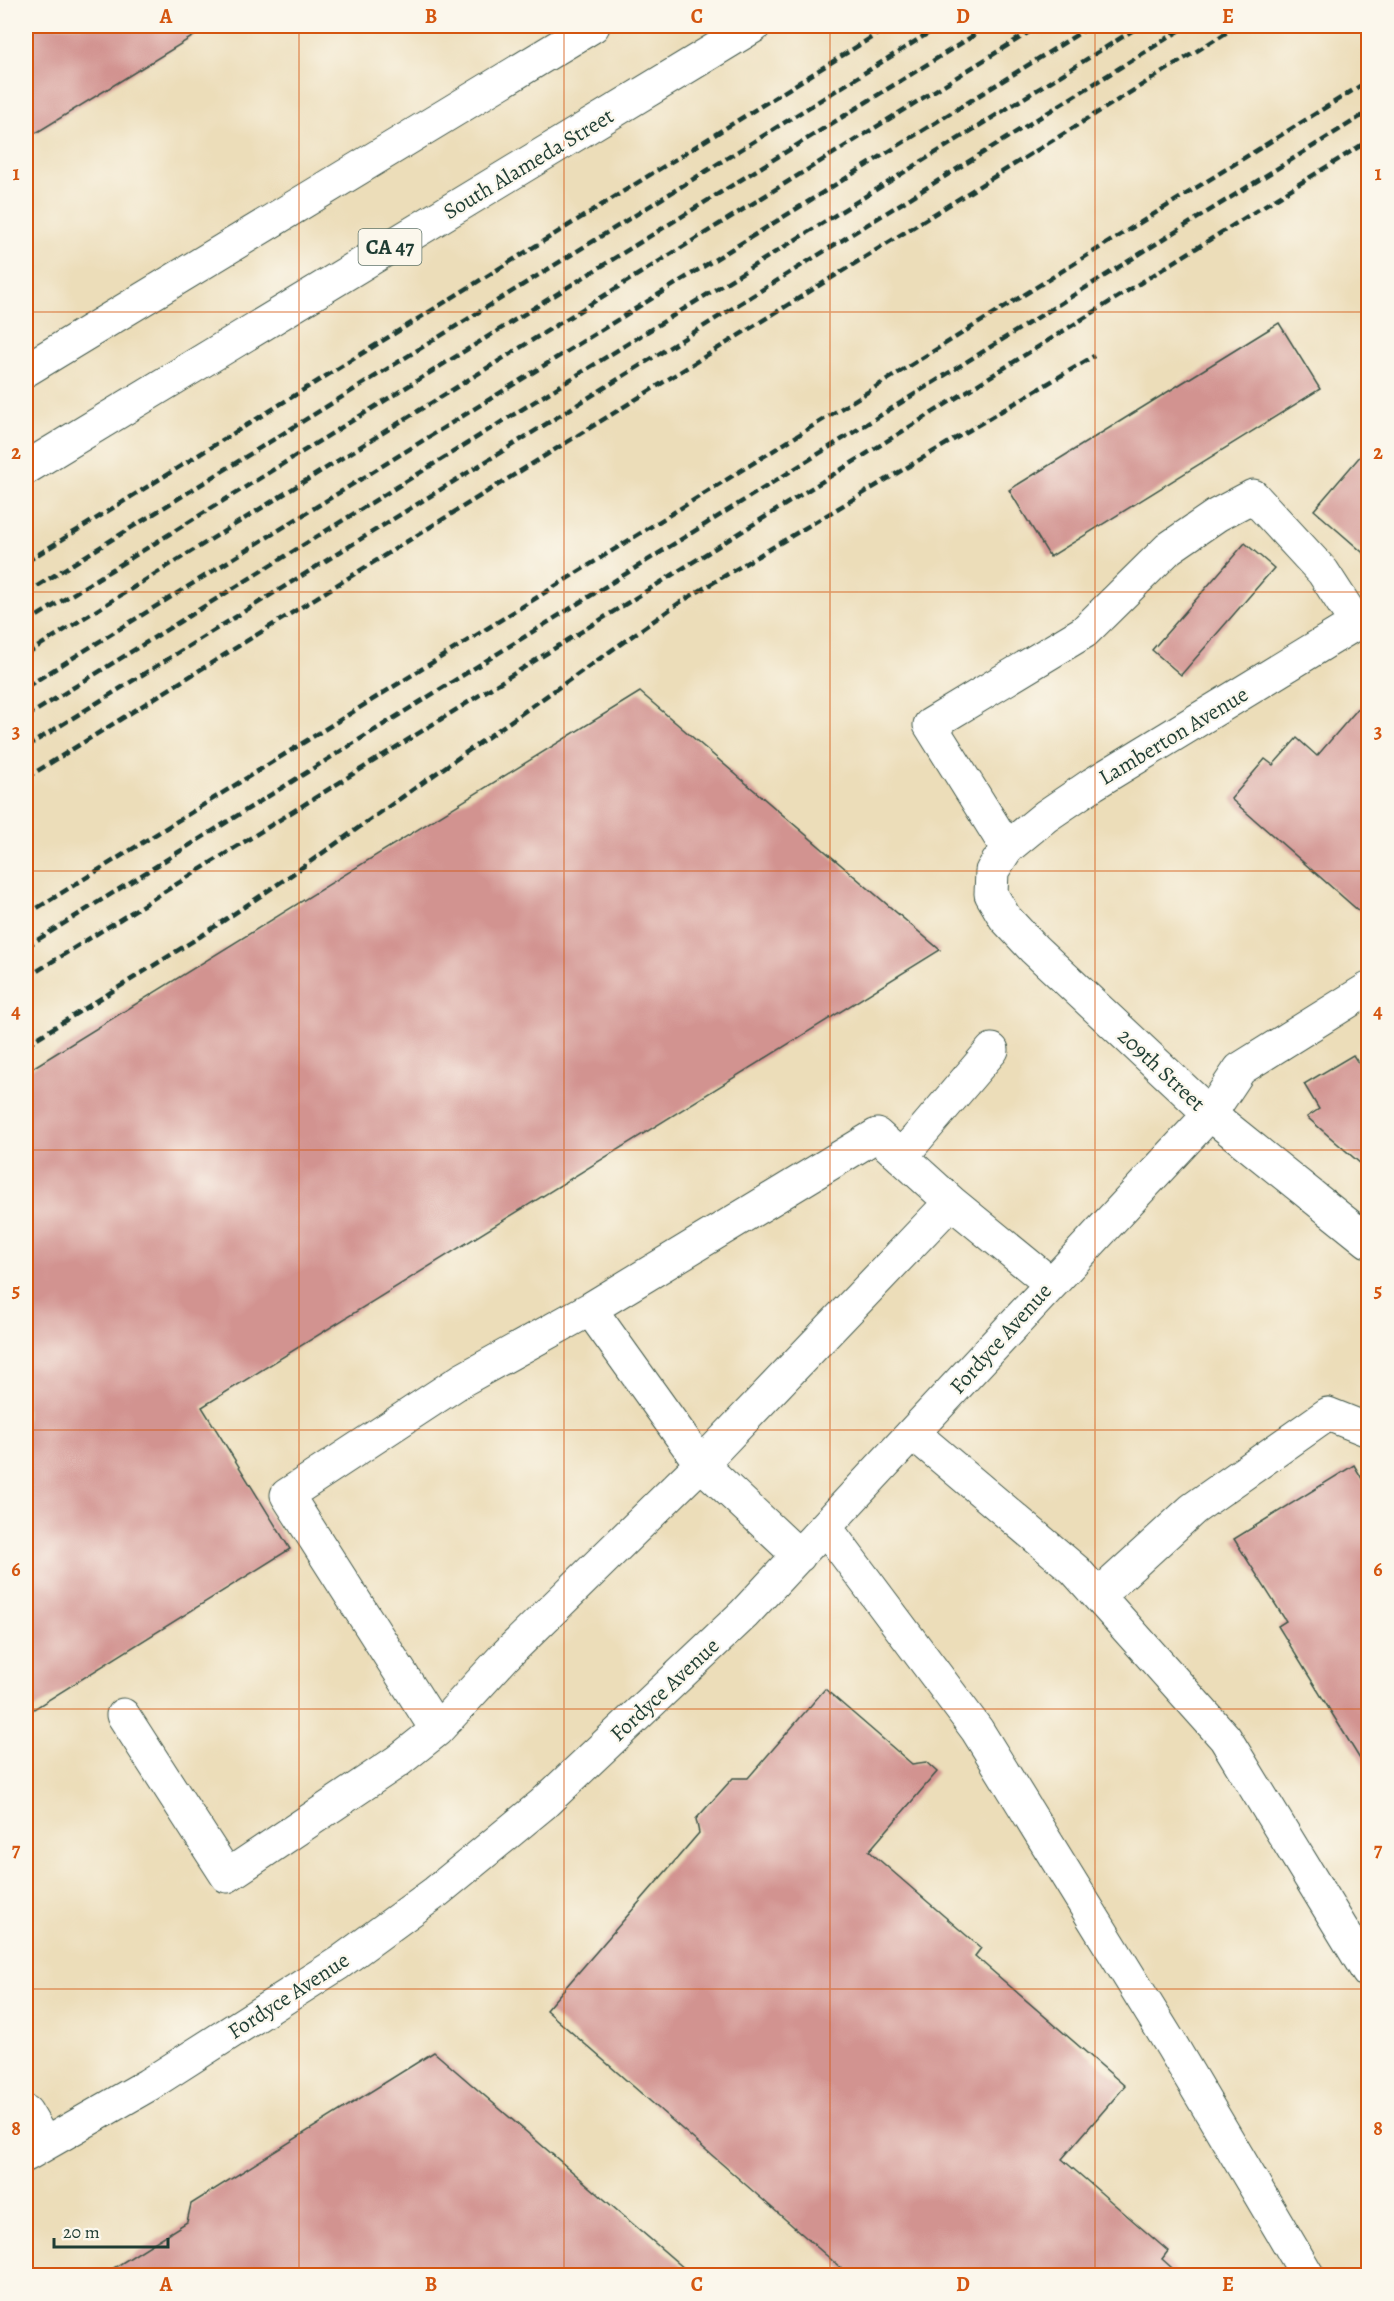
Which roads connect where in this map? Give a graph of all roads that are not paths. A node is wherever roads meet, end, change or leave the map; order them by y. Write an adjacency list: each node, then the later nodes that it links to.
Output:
1 (593, 26): 3 (street)
2 (754, 26): 4 (street, South Alameda Street / CA 47)
3 (26, 370)
4 (26, 468)
5 (1362, 620): 6 (street, Lamberton Avenue); 6 (street)
6 (1000, 859): 9 (street, 209th Street)
7 (1368, 989): 9 (street, Fordyce Avenue)
8 (992, 1050): 10 (street)
9 (1210, 1113): 12 (street, 209th Street); 13 (street, Fordyce Avenue)
10 (900, 1157): 11 (street); 14 (street)
11 (951, 1202): 13 (street); 17 (street)
12 (1368, 1241)
13 (1050, 1283): 16 (street, Fordyce Avenue)
14 (590, 1309): 17 (street); 22 (street)
15 (1368, 1430): 20 (street)
16 (913, 1433): 18 (street, Fordyce Avenue); 20 (street)
17 (701, 1464): 19 (street); 22 (street)
18 (826, 1528): 19 (street, Fordyce Avenue); 26 (street)
19 (799, 1556): 25 (street, Fordyce Avenue)
20 (1099, 1595): 23 (street)
21 (123, 1715): 22 (street)
22 (437, 1731)
23 (1368, 1972)
24 (26, 2112): 25 (street)
25 (35, 2149)
26 (1308, 2276)

